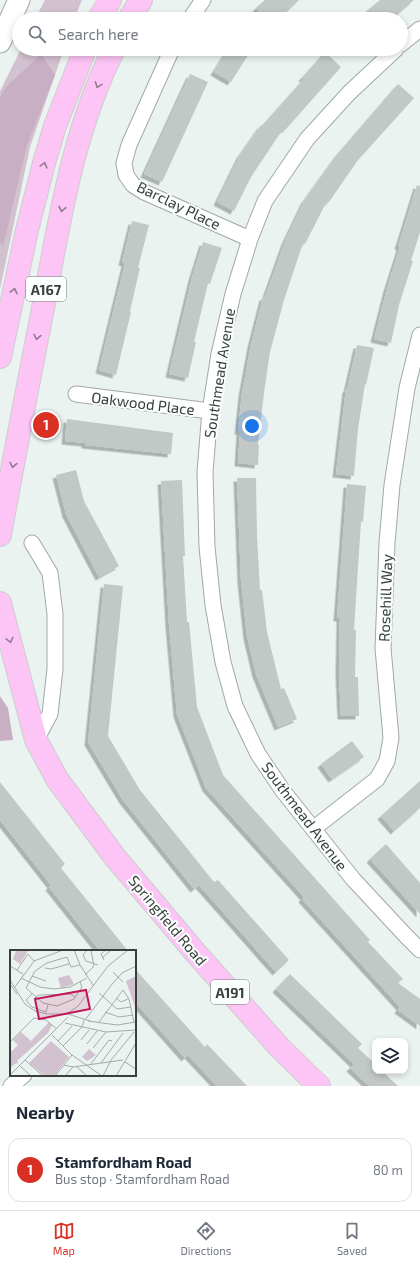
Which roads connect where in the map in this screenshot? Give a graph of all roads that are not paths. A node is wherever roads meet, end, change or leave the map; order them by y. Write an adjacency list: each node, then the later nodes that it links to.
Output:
1 (19, 0): 5 (street)
2 (110, 0): 6 (main road)
3 (141, 0): 7 (main road)
4 (203, 0): 8 (street)
5 (14, 12)
6 (103, 12)
7 (134, 12)
8 (195, 12)
9 (12, 15): 12 (street)
10 (420, 29): 11 (street)
11 (408, 38)
12 (0, 42)
13 (82, 56): 19 (main road, A167, one-way to 13)
14 (110, 56): 22 (main road, A167, one-way to 22)
15 (169, 56): 17 (street, Barclay Place)
16 (389, 56): 17 (street, Southmead Avenue)
17 (250, 239): 21 (street, Southmead Avenue)
18 (420, 335): 28 (street, Rosehill Way)
19 (0, 356)
20 (76, 394): 21 (street, Oakwood Place)
21 (210, 411): 28 (street, Southmead Avenue)
22 (0, 535)
23 (32, 544): 27 (street)
24 (0, 602): 26 (main road, Springfield Road / A191, one-way to 26)
25 (0, 662): 26 (main road, Springfield Road / A191)
26 (21, 686): 27 (main road, Springfield Road / A191)
27 (36, 740): 32 (main road, Springfield Road / A191)
28 (313, 829): 29 (street, Southmead Avenue)
29 (420, 950)
30 (23, 1076): 31 (street)
31 (11, 1086)
32 (319, 1086)

